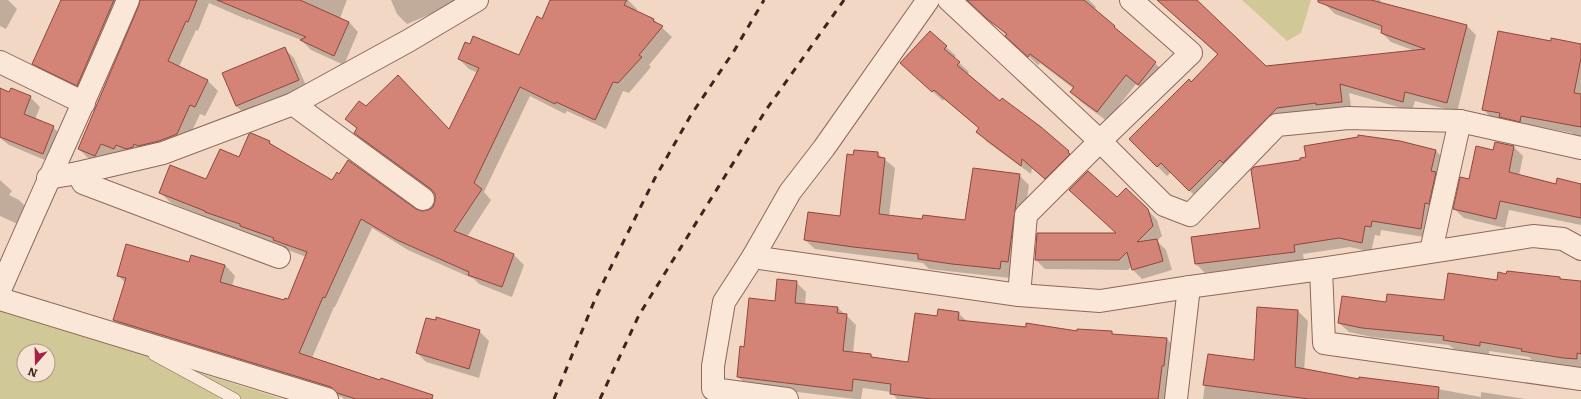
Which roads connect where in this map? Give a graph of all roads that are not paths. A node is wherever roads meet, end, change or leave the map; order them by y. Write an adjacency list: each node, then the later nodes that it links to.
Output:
1 (128, 0): 7 (street)
2 (477, 0): 8 (street)
3 (928, 0): 17 (street)
4 (949, 0): 10 (street)
5 (1131, 0): 10 (street)
6 (0, 62): 7 (street)
7 (84, 103): 13 (street)
8 (293, 104): 12 (street); 14 (street)
9 (1460, 121): 10 (street); 11 (street); 16 (street)
10 (1100, 141): 22 (street)
11 (1581, 148)
12 (78, 173): 13 (street); 18 (street)
13 (48, 178): 21 (street)
14 (423, 199)
15 (1581, 249): 16 (street)
16 (1431, 251): 19 (street)
17 (752, 256): 22 (street); 28 (street)
18 (279, 257)
19 (1321, 270): 20 (street); 25 (street)
20 (1189, 287): 22 (street); 29 (street)
21 (0, 290)
22 (1018, 295)
23 (0, 299): 24 (street)
24 (119, 336): 26 (lane); 27 (street)
25 (1581, 379)
26 (235, 399)
27 (327, 399)
28 (786, 399)
29 (1176, 399)

